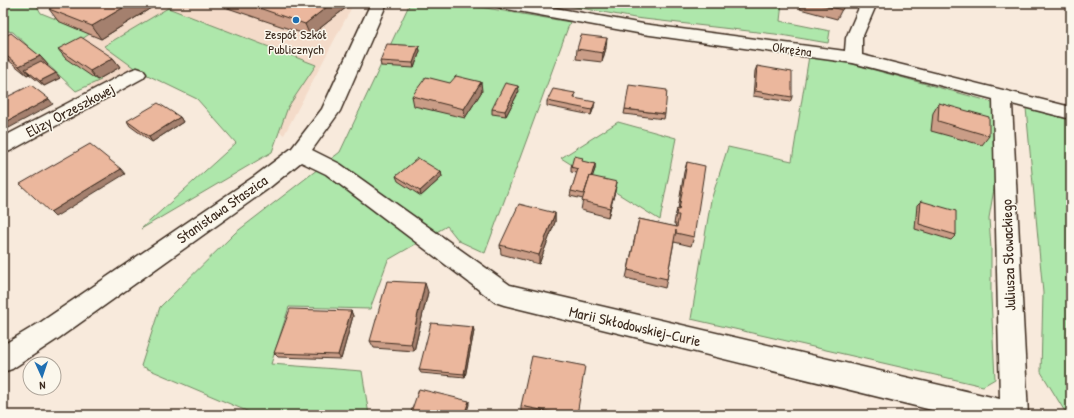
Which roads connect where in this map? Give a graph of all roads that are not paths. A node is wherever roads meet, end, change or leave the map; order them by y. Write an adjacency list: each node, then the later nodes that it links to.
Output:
1 (379, 3): 9 (street, Stanisława Staszica)
2 (508, 3): 4 (street, Okrężna)
3 (869, 3): 4 (street)
4 (852, 58): 6 (street, Okrężna)
5 (137, 74): 8 (street, Elizy Orzeszkowej)
6 (1002, 95): 7 (street, Okrężna); 12 (street, Juliusza Słowackiego)
7 (1071, 113)
8 (3, 146)
9 (299, 153): 10 (street, Stanisława Staszica); 11 (street, Marii Skłodowskiej-Curie)
10 (3, 360)
11 (1009, 415)
12 (1014, 415)

